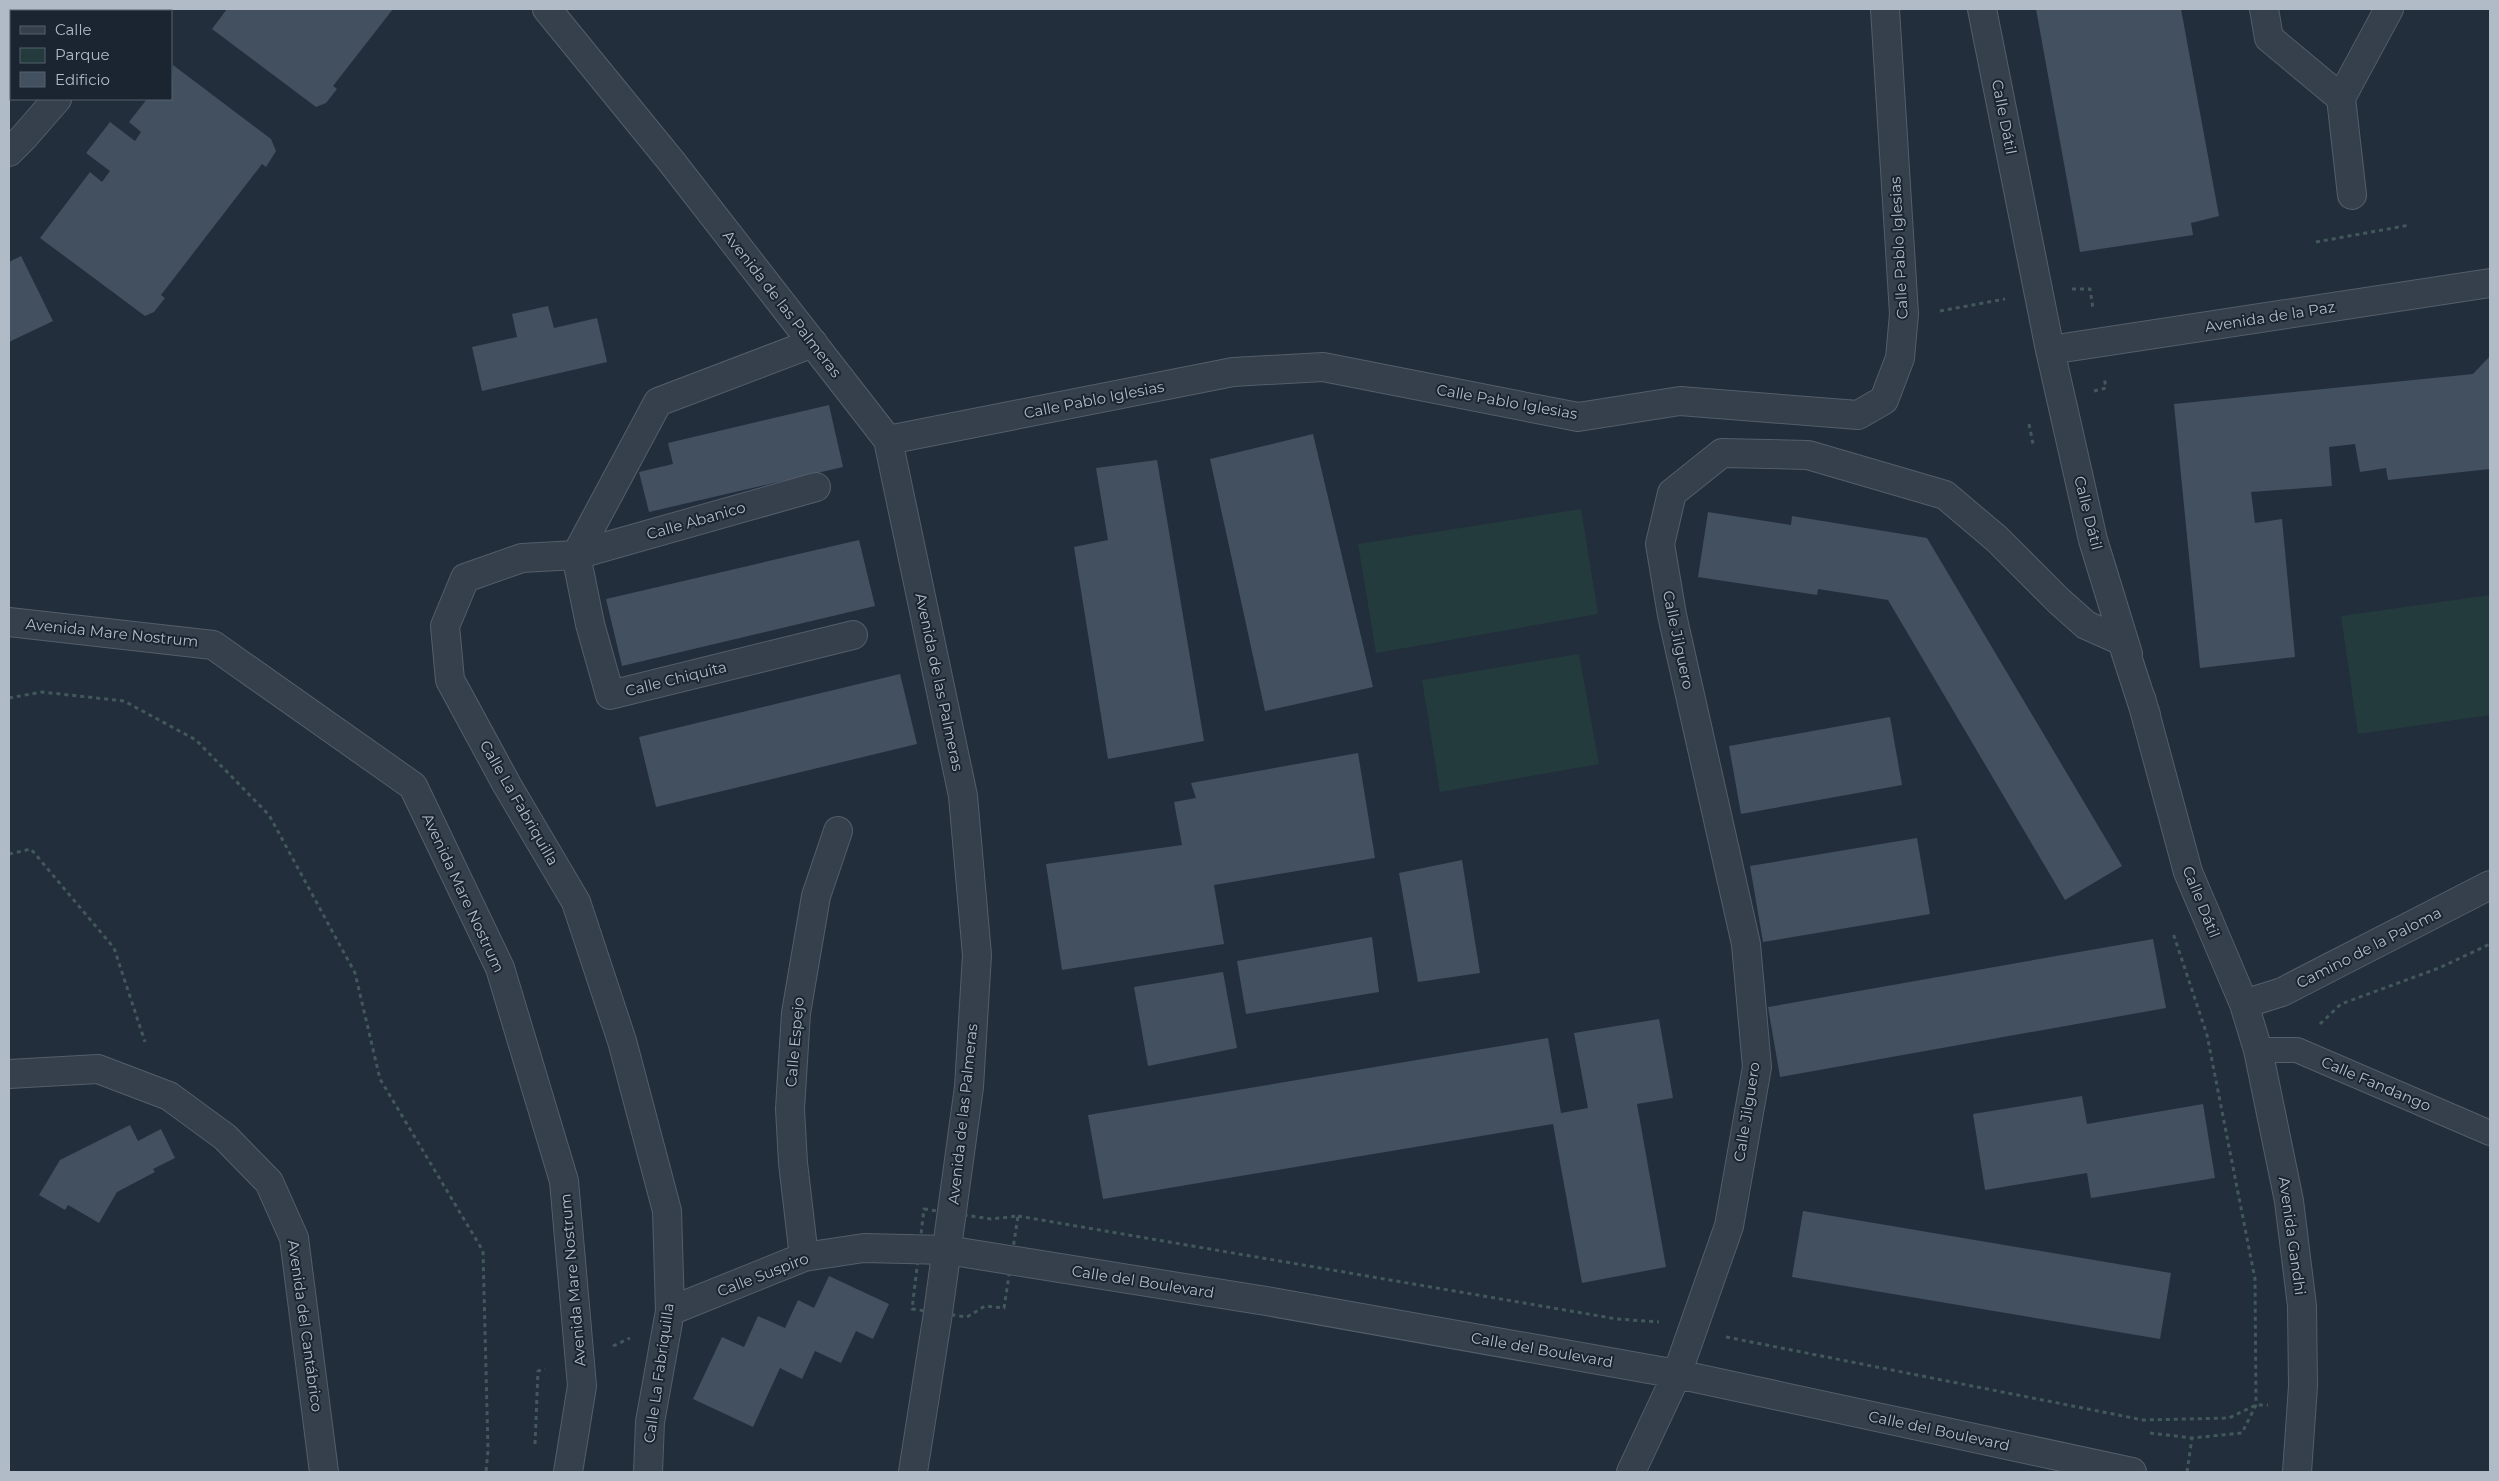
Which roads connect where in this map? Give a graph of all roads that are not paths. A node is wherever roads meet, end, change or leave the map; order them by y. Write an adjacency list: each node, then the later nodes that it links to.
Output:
1 (548, 9): 11 (street, Avenida de las Palmeras)
2 (1885, 9): 13 (street, Calle Pablo Iglesias)
3 (1982, 9): 12 (street, Calle Dátil)
4 (2264, 9): 6 (street)
5 (2389, 9): 6 (street)
6 (2341, 98): 9 (street)
7 (56, 100): 8 (street)
8 (9, 152)
9 (2352, 195)
10 (2490, 283): 12 (street, Avenida de la Paz)
11 (813, 343): 13 (street, Avenida de las Palmeras); 15 (street)
12 (2050, 350): 18 (street, Calle Dátil)
13 (888, 440): 25 (street, Avenida de las Palmeras)
14 (816, 487): 15 (street, Calle Abanico)
15 (576, 555): 17 (street, Calle Chiquita); 27 (street, Calle La Fabriquilla)
16 (9, 622): 30 (street, Avenida Mare Nostrum)
17 (852, 635)
18 (2146, 715): 21 (street, Calle Dátil); 28 (street, Calle Jilguero)
19 (838, 831): 26 (street, Calle Espejo)
20 (2490, 885): 21 (street, Camino de la Paloma)
21 (2244, 1004): 22 (street, Avenida Gandhi)
22 (2258, 1050): 24 (lane, Calle Fandango); 35 (street, Avenida Gandhi)
23 (9, 1074): 29 (street, Avenida del Cantábrico)
24 (2490, 1133)
25 (947, 1250): 26 (street, Calle Suspiro); 28 (street, Calle del Boulevard); 32 (street, Avenida de las Palmeras)
26 (804, 1257): 27 (street, Calle Suspiro)
27 (670, 1311): 31 (street, Calle La Fabriquilla)
28 (1678, 1374): 33 (street, Calle Jilguero); 34 (street, Calle del Boulevard)
29 (324, 1472)
30 (568, 1472)
31 (648, 1472)
32 (913, 1472)
33 (1631, 1472)
34 (2132, 1472)
35 (2297, 1472)

